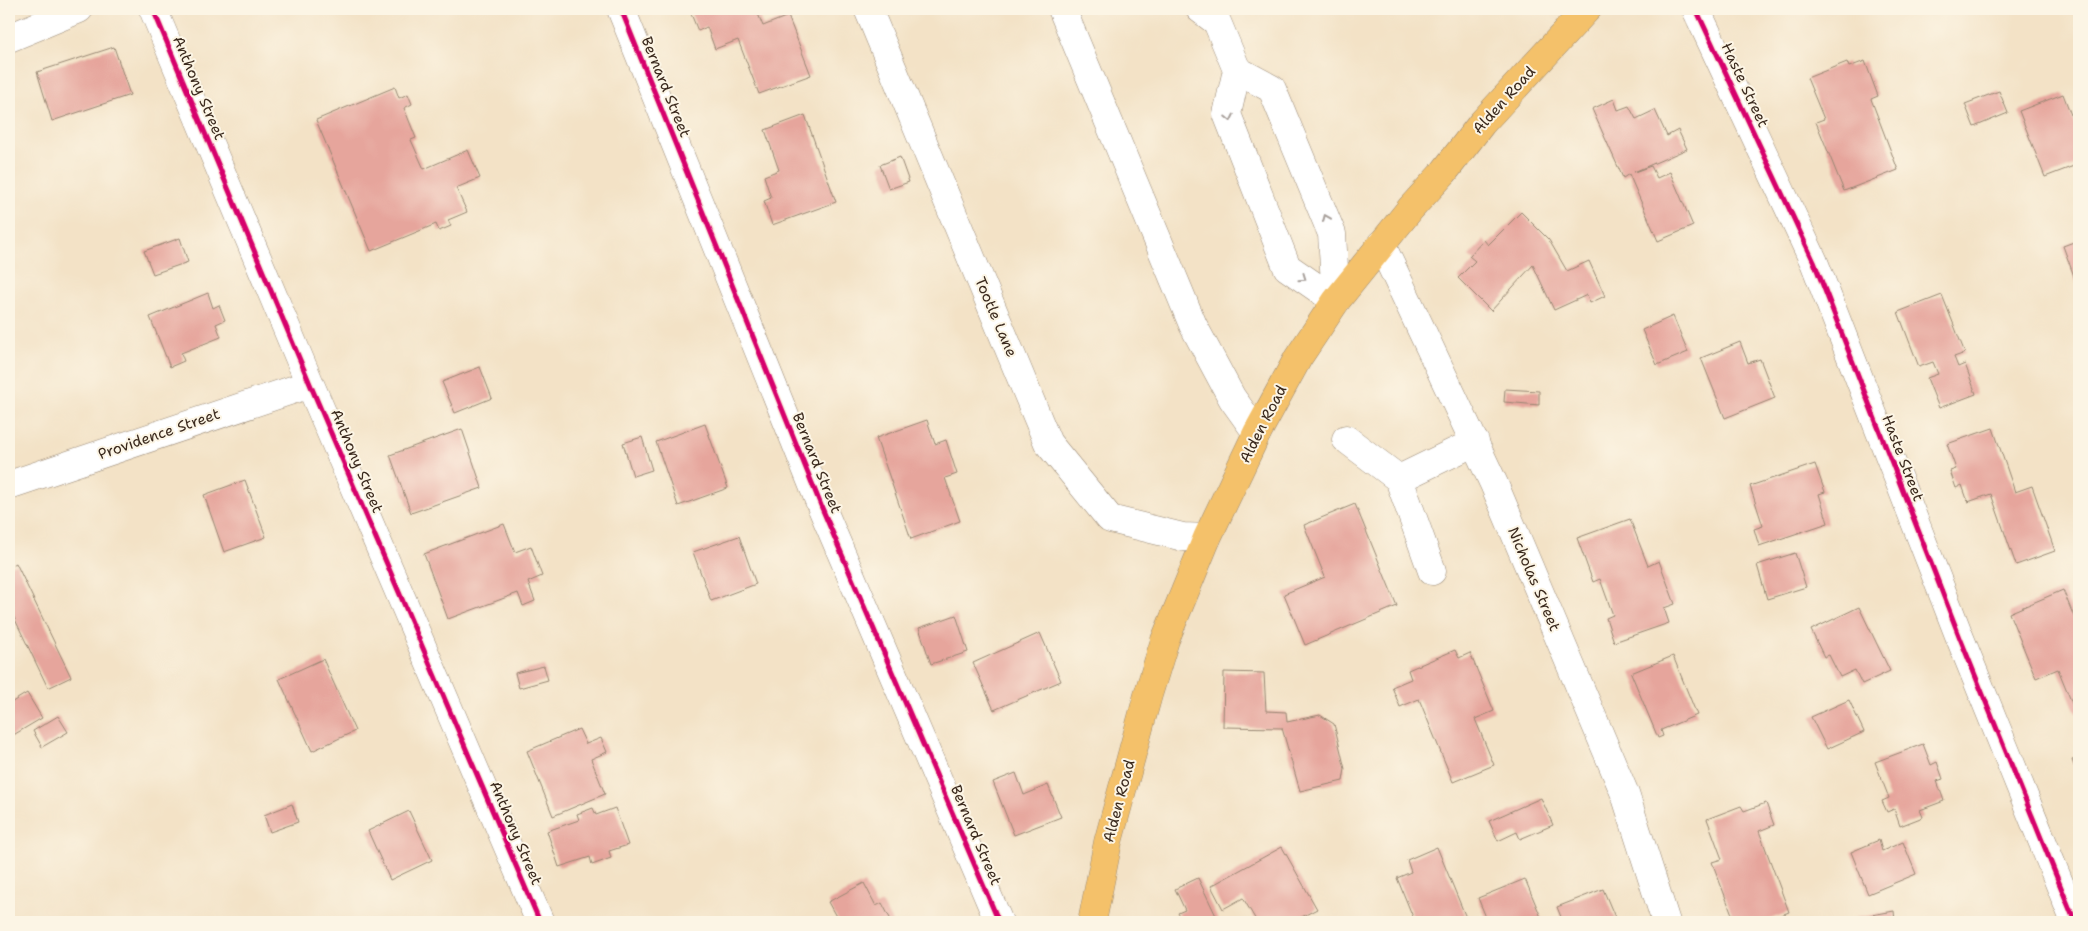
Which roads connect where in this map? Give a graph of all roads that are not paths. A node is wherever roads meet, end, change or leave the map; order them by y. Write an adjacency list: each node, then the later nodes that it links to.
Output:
1 (79, 9): 9 (street)
2 (152, 9): 13 (street, Anthony Street)
3 (621, 9): 22 (street, Bernard Street)
4 (868, 9): 19 (street, Tootle Lane)
5 (1062, 9): 14 (street)
6 (1587, 9): 11 (main road, Alden Road)
7 (1696, 9): 25 (street, Haste Street)
8 (1213, 13): 10 (street)
9 (9, 38)
10 (1237, 70): 12 (street, one-way to 10); 12 (street, one-way to 12)
11 (1381, 244): 12 (main road, Alden Road); 16 (street, Nicholas Street)
12 (1336, 301): 14 (main road, Alden Road)
13 (310, 384): 18 (street, Providence Street); 21 (street, Anthony Street)
14 (1257, 433): 19 (main road, Alden Road)
15 (1346, 439): 17 (street)
16 (1475, 442): 17 (street); 24 (street, Nicholas Street)
17 (1399, 479): 20 (street)
18 (9, 485)
19 (1207, 538): 23 (main road, Alden Road)
20 (1432, 571)
21 (540, 922)
22 (999, 922)
23 (1092, 922)
24 (1666, 922)
25 (2075, 922)

